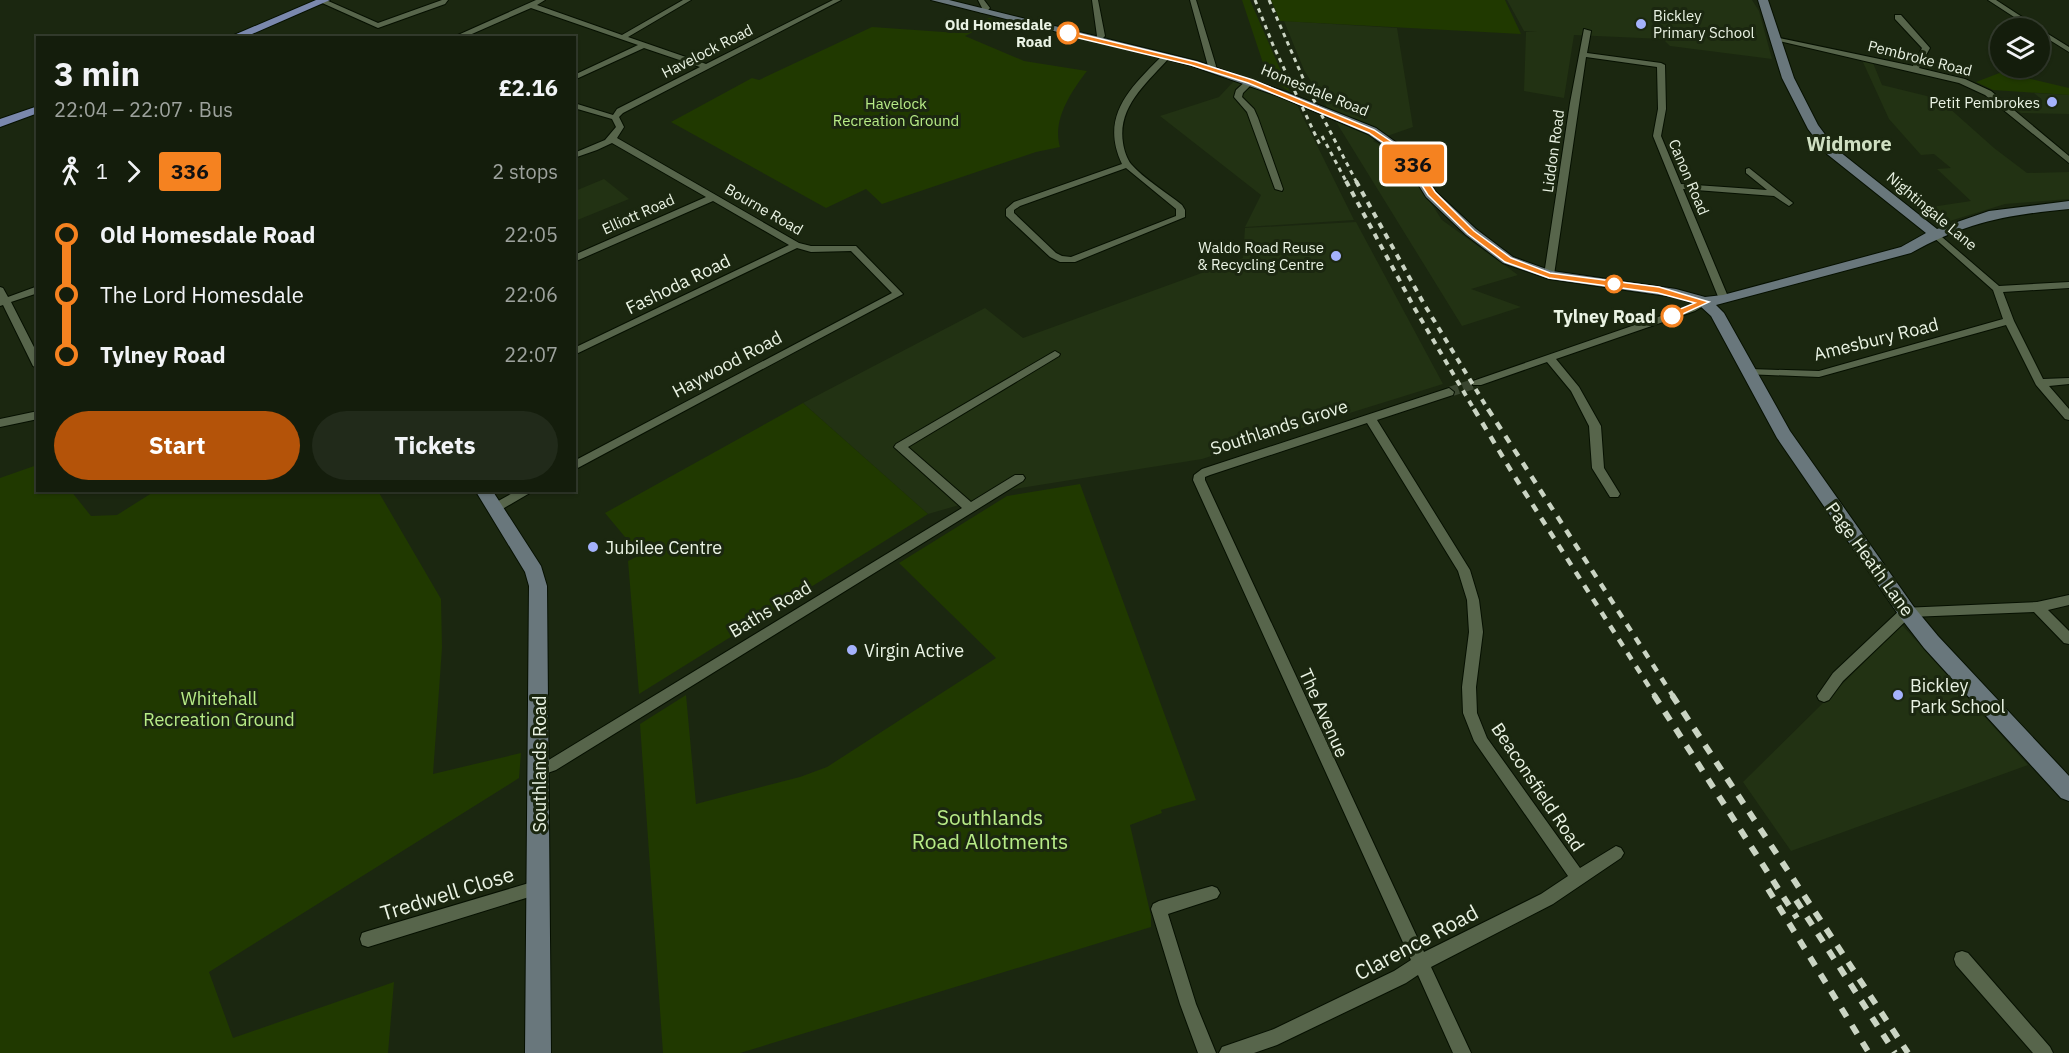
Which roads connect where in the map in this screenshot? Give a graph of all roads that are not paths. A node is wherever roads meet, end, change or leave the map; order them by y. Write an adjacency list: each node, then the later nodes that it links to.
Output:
1 (324, 0): 16 (street); 20 (main road)
2 (445, 0): 16 (street)
3 (542, 0): 12 (street)
4 (688, 0): 21 (street)
5 (838, 0): 29 (street, Havelock Road)
6 (936, 0): 13 (main road, Homesdale Road)
7 (981, 0): 13 (street)
8 (1095, 0): 24 (street)
9 (1193, 0): 30 (street)
10 (1763, 0): 23 (main road, Nightingale Lane)
11 (1991, 0): 15 (street)
12 (530, 5): 19 (street); 21 (street)
13 (983, 12): 24 (main road, Homesdale Road)
14 (1898, 17): 31 (street)
15 (2020, 18)
16 (378, 26): 18 (street)
17 (1587, 31): 27 (street, Liddon Road)
18 (374, 35)
19 (462, 35)
20 (237, 36)
21 (625, 36): 25 (street)
22 (2050, 38): 26 (street)
23 (1775, 39): 31 (street, Pembroke Road); 49 (main road, Nightingale Lane)
24 (1098, 41): 28 (main road, Homesdale Road)
25 (644, 45): 29 (street); 32 (street)
26 (2069, 50)
27 (1584, 55): 43 (street, Canon Road); 52 (street, Liddon Road)
28 (1166, 57): 30 (main road, Homesdale Road); 41 (street)
29 (707, 67): 36 (street, Havelock Road)
30 (1211, 69): 33 (main road, Homesdale Road)
31 (1915, 69): 40 (street, Pembroke Road)
32 (576, 77)
33 (1251, 81): 44 (street); 52 (main road, Homesdale Road)
34 (576, 106): 36 (street)
35 (36, 110): 37 (main road)
36 (615, 117): 38 (street)
37 (0, 123)
38 (612, 139): 39 (street); 46 (street, Bourne Road)
39 (576, 155)
40 (2069, 160)
41 (1127, 165): 41 (street)
42 (1749, 171): 45 (street)
43 (1678, 186): 45 (street); 58 (street, Canon Road)
44 (1279, 189)
45 (1774, 193): 47 (street)
46 (714, 197): 50 (street, Bourne Road); 51 (street, Elliott Road)
47 (1789, 203)
48 (2069, 205): 49 (main road)
49 (1935, 234): 54 (street, Nightingale Lane); 58 (main road)
50 (796, 245): 57 (street, Bourne Road); 62 (street, Fashoda Road)
51 (576, 258)
52 (1549, 275): 60 (main road, Homesdale Road)
53 (2069, 285): 54 (street)
54 (1997, 289): 61 (street, Nightingale Lane)
55 (0, 290): 59 (street)
56 (36, 290): 59 (street)
57 (898, 294): 75 (street, Haywood Road)
58 (1724, 299): 60 (main road)
59 (3, 302): 65 (street)
60 (1704, 302): 64 (street); 66 (main road, Page Heath Lane)
61 (2009, 321): 66 (street, Amesbury Road); 69 (street, Nightingale Lane)
62 (576, 351)
63 (1055, 354): 82 (street)
64 (1549, 358): 68 (street); 80 (street)
65 (36, 362)
66 (1749, 372): 85 (main road, Page Heath Lane)
67 (2069, 381): 69 (street)
68 (1477, 383)
69 (2040, 383): 72 (street, Nightingale Lane)
70 (1449, 392): 73 (street, Southlands Grove)
71 (36, 415): 74 (street)
72 (2069, 416)
73 (1370, 418): 76 (street, Southlands Grove); 91 (street, Beaconsfield Road)
74 (0, 423)
75 (576, 465)
76 (1200, 475): 96 (street, The Avenue)
77 (1019, 478): 82 (street, Baths Road)
78 (484, 492): 81 (main road, Southlands Road)
79 (525, 492): 81 (street)
80 (1614, 494)
81 (495, 508): 88 (main road, Southlands Road)
82 (970, 508): 88 (street, Baths Road)
83 (2069, 600): 84 (street)
84 (2037, 607): 85 (street); 86 (street)
85 (1907, 612): 87 (street); 89 (main road, Page Heath Lane)
86 (2069, 639)
87 (1824, 696)
88 (539, 770): 92 (main road, Southlands Road)
89 (2069, 791)
90 (1616, 853): 91 (street, Clarence Road)
91 (1578, 878): 96 (street, Clarence Road)
92 (539, 887): 94 (street, Tredwell Close); 97 (main road, Southlands Road)
93 (1212, 893): 98 (street)
94 (368, 939)
95 (1962, 959): 101 (street)
96 (1421, 965): 99 (street, Clarence Road); 100 (street)
97 (538, 1053)
98 (1207, 1053)
99 (1228, 1053)
100 (1462, 1053)
101 (2044, 1053)

